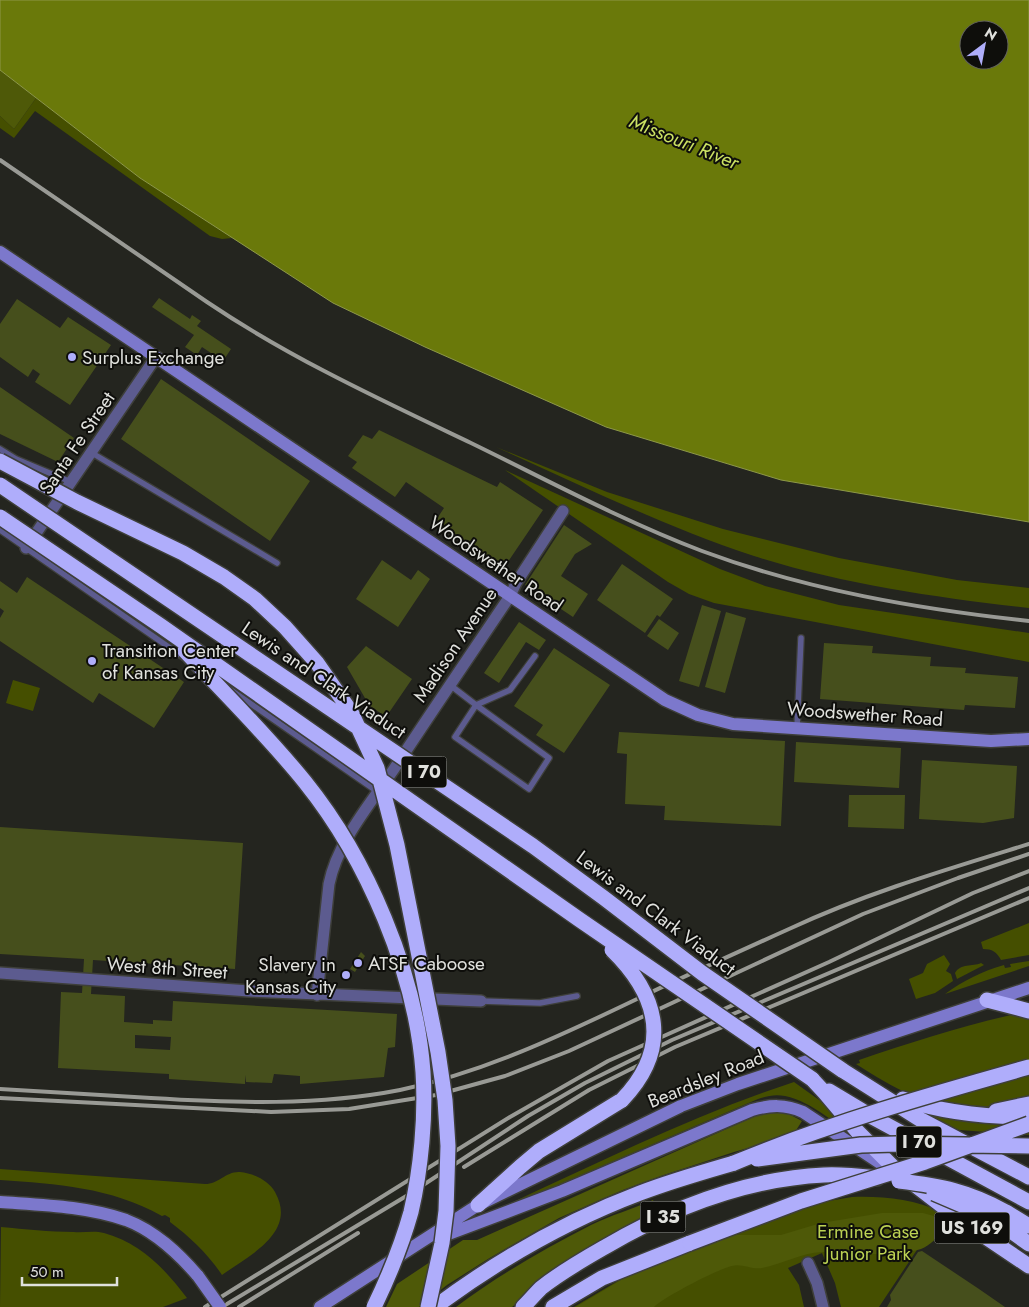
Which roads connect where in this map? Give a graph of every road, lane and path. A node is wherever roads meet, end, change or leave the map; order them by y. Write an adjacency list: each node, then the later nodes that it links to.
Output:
1 (0, 252): 2 (street, Woodswether Road)
2 (156, 357): 4 (street, Santa Fe Street); 13 (street, Woodswether Road)
3 (0, 449): 6 (lane)
4 (92, 453): 6 (street, Santa Fe Street); 12 (lane)
5 (0, 461): 53 (highway, bridge)
6 (71, 482): 11 (street, Santa Fe Street)
7 (0, 485): 31 (highway, Lewis and Clark Viaduct / I 70, bridge)
8 (563, 511): 13 (street, Madison Avenue)
9 (0, 517): 14 (highway, I 70, bridge)
10 (0, 530): 11 (lane)
11 (26, 548): 21 (lane)
12 (278, 563)
13 (510, 596): 17 (street, Madison Avenue); 19 (street, Woodswether Road)
14 (161, 626): 22 (highway, I 70, bridge); 52 (highway, bridge)
15 (801, 638): 19 (lane)
16 (535, 656): 18 (lane)
17 (450, 685): 18 (lane); 21 (street, Madison Avenue)
18 (476, 705): 18 (lane)
19 (797, 728): 20 (street, Woodswether Road)
20 (1029, 739)
21 (378, 792): 25 (street, Madison Avenue)
22 (580, 920): 32 (highway, I 70, bridge); 43 (highway, bridge)
23 (0, 973): 25 (street, West 8th Street)
24 (1029, 988): 27 (street, Beardsley Road)
25 (318, 995): 28 (street, West 8th Street)
26 (577, 996): 28 (lane)
27 (988, 1000): 29 (highway); 43 (street, Beardsley Road)
28 (481, 1001)
29 (1029, 1010)
30 (1029, 1067): 38 (highway, bridge)
31 (842, 1070): 34 (highway); 39 (highway, I 70)
32 (812, 1079): 40 (highway, US 169); 42 (highway, I 70)
33 (1029, 1104): 34 (highway)
34 (978, 1116): 35 (highway)
35 (1029, 1117)
36 (1029, 1124): 56 (highway, bridge)
37 (1029, 1146): 38 (highway, I 35, bridge)
38 (734, 1163): 54 (highway, I 35)
39 (1029, 1177)
40 (917, 1187): 47 (street, Beardsley Road); 49 (highway, US 169)
41 (0, 1202): 50 (street, bridge)
42 (1029, 1202)
43 (478, 1205): 47 (street, Beardsley Road)
44 (1003, 1218): 45 (highway); 46 (highway); 55 (highway, I 35, bridge)
45 (1029, 1226)
46 (1029, 1244)
47 (414, 1246): 51 (street, Beardsley Road)
48 (808, 1263): 57 (street)
49 (1029, 1266)
50 (220, 1307)
51 (320, 1307)
52 (374, 1307)
53 (428, 1307)
54 (435, 1307)
55 (523, 1307)
56 (553, 1307)
57 (823, 1307)

